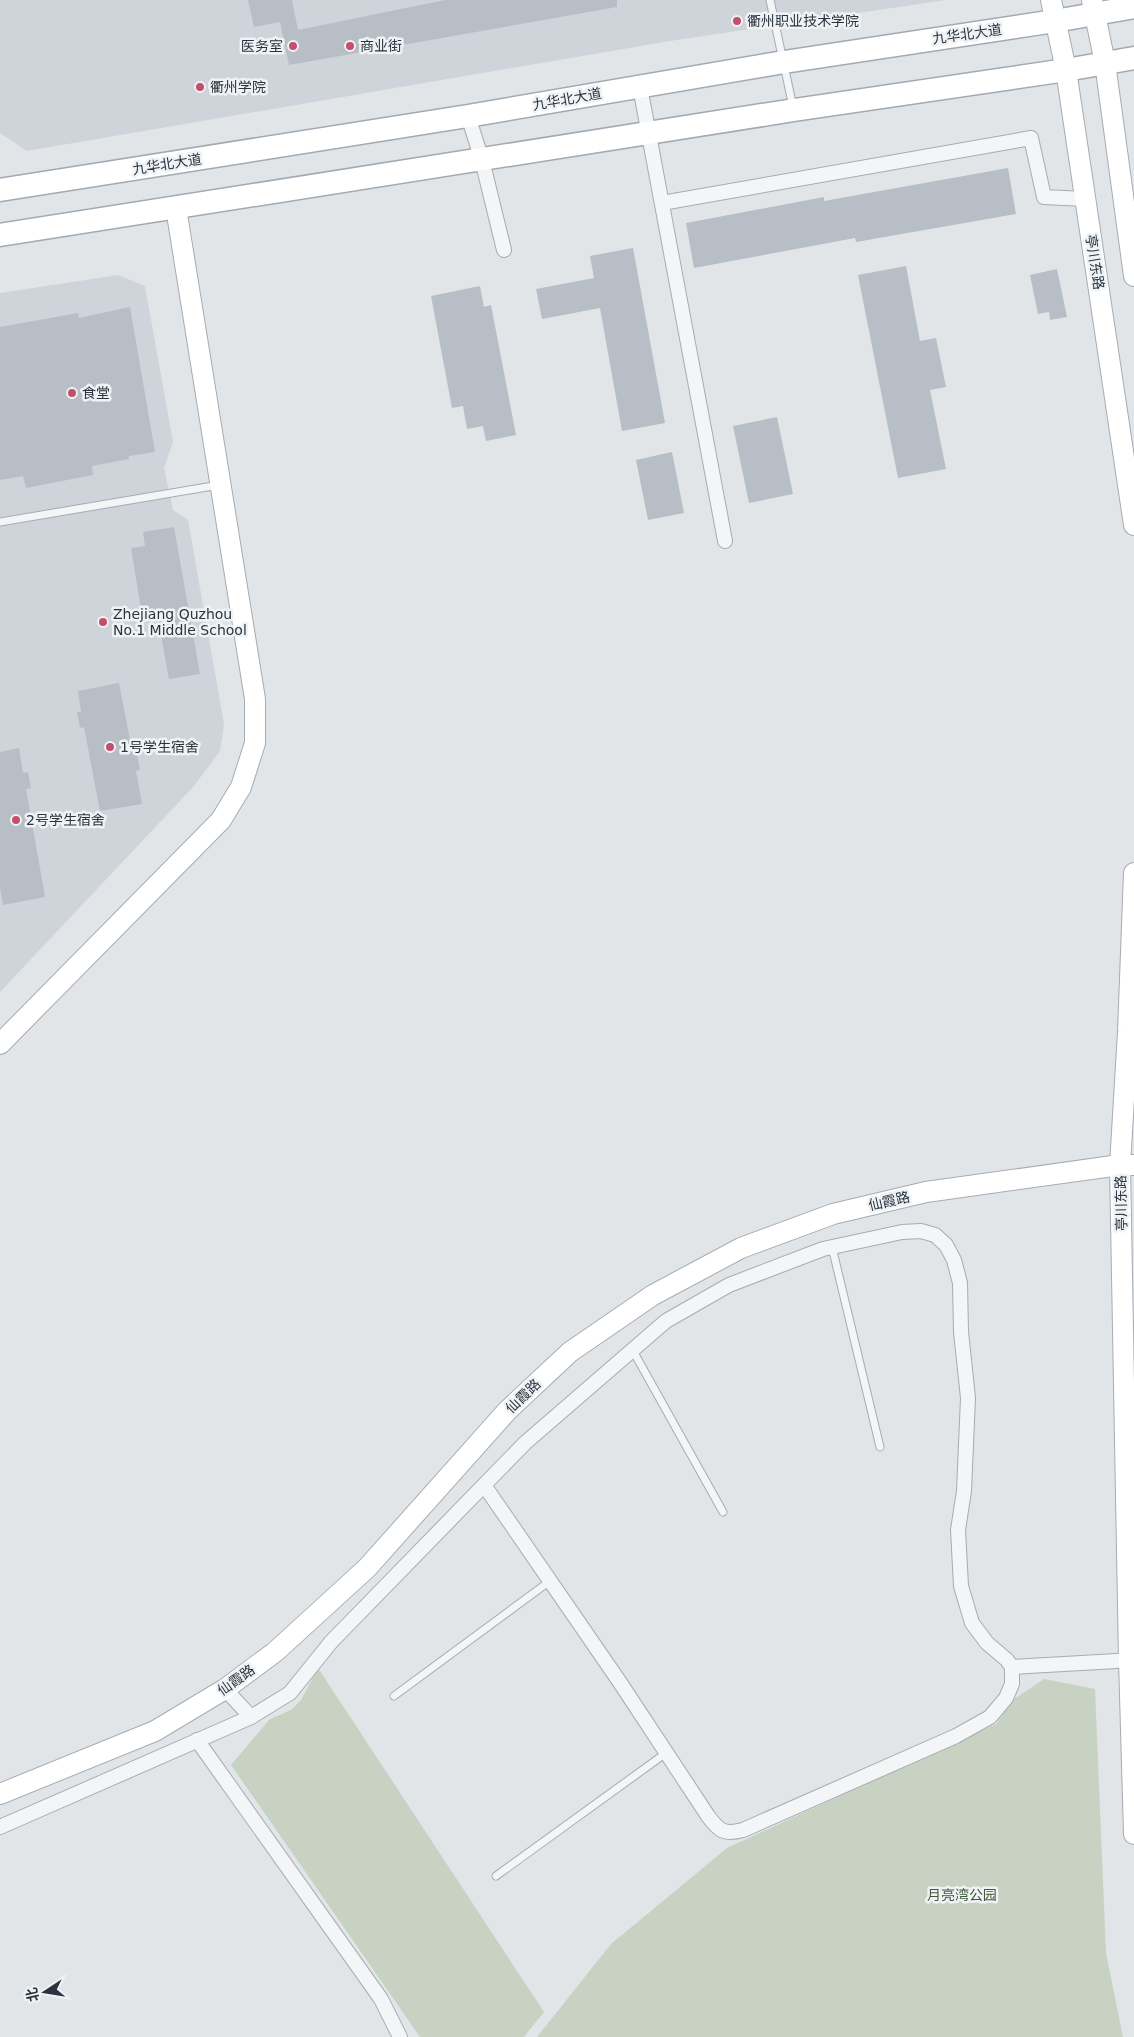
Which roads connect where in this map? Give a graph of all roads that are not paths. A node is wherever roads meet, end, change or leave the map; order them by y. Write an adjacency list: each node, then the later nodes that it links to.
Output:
1 (770, 0): 6 (lane)
2 (1093, 7): 3 (main road, 九华北大道); 4 (main road, 九华北大道); 7 (street)
3 (1134, 7)
4 (1053, 11): 6 (main road, 九华北大道); 8 (street, 亭川东路)
5 (1134, 58): 7 (main road)
6 (784, 62): 9 (main road, 九华北大道); 10 (lane)
7 (1105, 63): 8 (main road); 20 (street)
8 (1066, 70): 10 (main road); 15 (street, 亭川东路)
9 (640, 87): 11 (main road, 九华北大道); 12 (street)
10 (794, 110): 12 (main road)
11 (468, 116): 13 (street); 14 (main road, 九华北大道)
12 (649, 133): 13 (main road); 16 (street)
13 (482, 160): 17 (main road); 19 (street)
14 (0, 190)
15 (1085, 199): 16 (street); 23 (street, 亭川东路)
16 (662, 203): 24 (street)
17 (176, 208): 18 (main road); 21 (street)
18 (0, 235)
19 (504, 250)
20 (1134, 276)
21 (220, 485): 22 (lane); 26 (street)
22 (0, 522)
23 (1134, 525)
24 (725, 541)
25 (1134, 873): 27 (street, 亭川东路)
26 (0, 1044)
27 (1127, 1165): 34 (street, 亭川东路); 36 (street, 仙霞路)
28 (832, 1247): 29 (street); 30 (lane); 35 (street)
29 (632, 1349): 31 (street); 32 (lane)
30 (880, 1447)
31 (484, 1485): 33 (street); 38 (street)
32 (723, 1512)
33 (550, 1581): 37 (lane); 40 (street)
34 (1131, 1660): 35 (street); 43 (street, 亭川东路)
35 (1012, 1667): 40 (street)
36 (225, 1689): 38 (street); 41 (street, 仙霞路)
37 (394, 1696)
38 (251, 1718): 39 (street)
39 (197, 1740): 42 (street); 45 (street)
40 (666, 1753): 44 (lane)
41 (0, 1794)
42 (0, 1827)
43 (1134, 1834)
44 (496, 1876)
45 (400, 2037)

